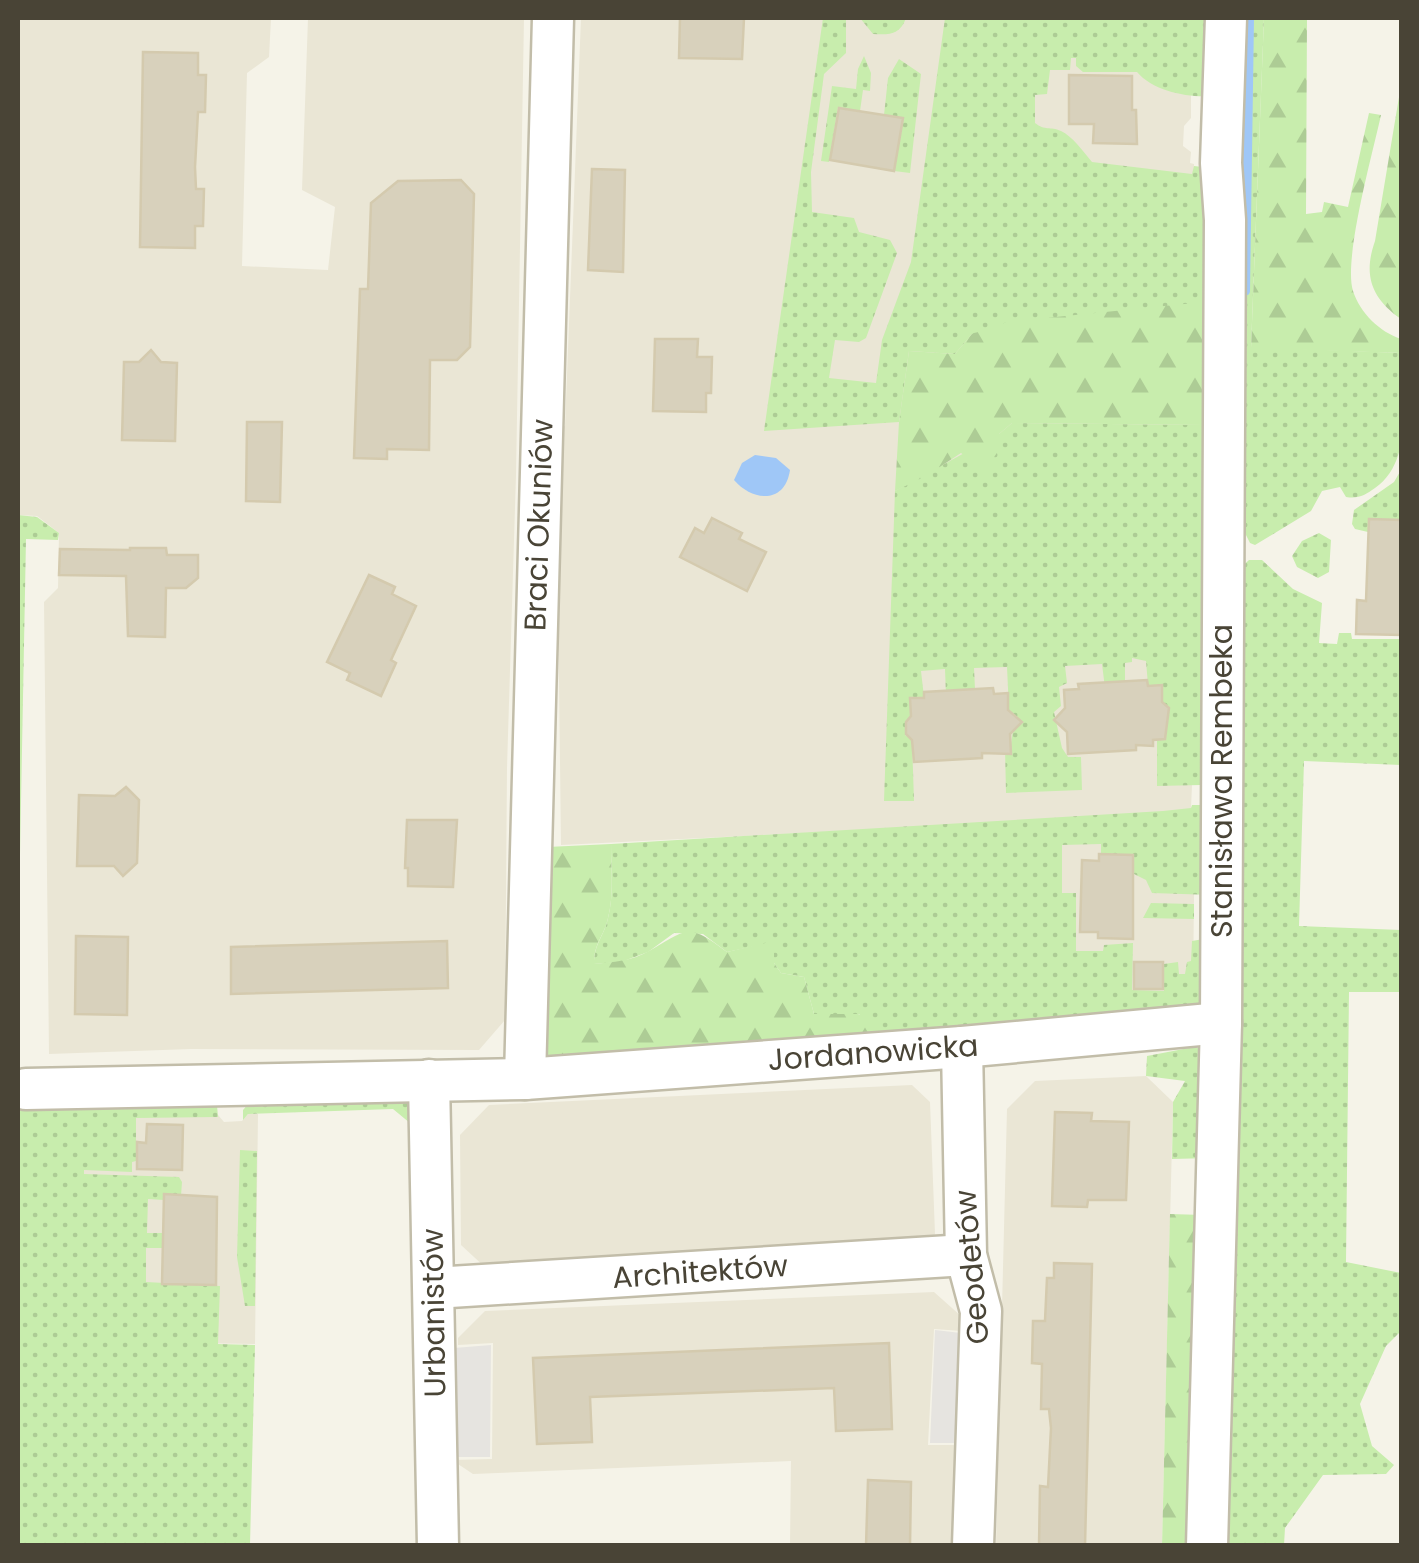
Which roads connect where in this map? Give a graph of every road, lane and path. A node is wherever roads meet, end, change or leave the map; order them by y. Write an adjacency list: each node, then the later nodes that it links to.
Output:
1 (553, 18): 5 (street, Braci Okuniów)
2 (1226, 18): 3 (street, Stanisława Rembeka)
3 (1221, 1023): 4 (street, Jordanowicka); 12 (street, Stanisława Rembeka)
4 (962, 1048): 5 (street, Jordanowicka); 8 (street, Geodetów)
5 (525, 1079): 6 (street, Jordanowicka)
6 (428, 1080): 7 (street, Jordanowicka); 9 (street, Urbanistów)
7 (26, 1088)
8 (966, 1255): 9 (street, Architektów); 11 (street, Geodetów)
9 (434, 1288): 10 (street, Urbanistów)
10 (438, 1546)
11 (973, 1546)
12 (1207, 1546)

